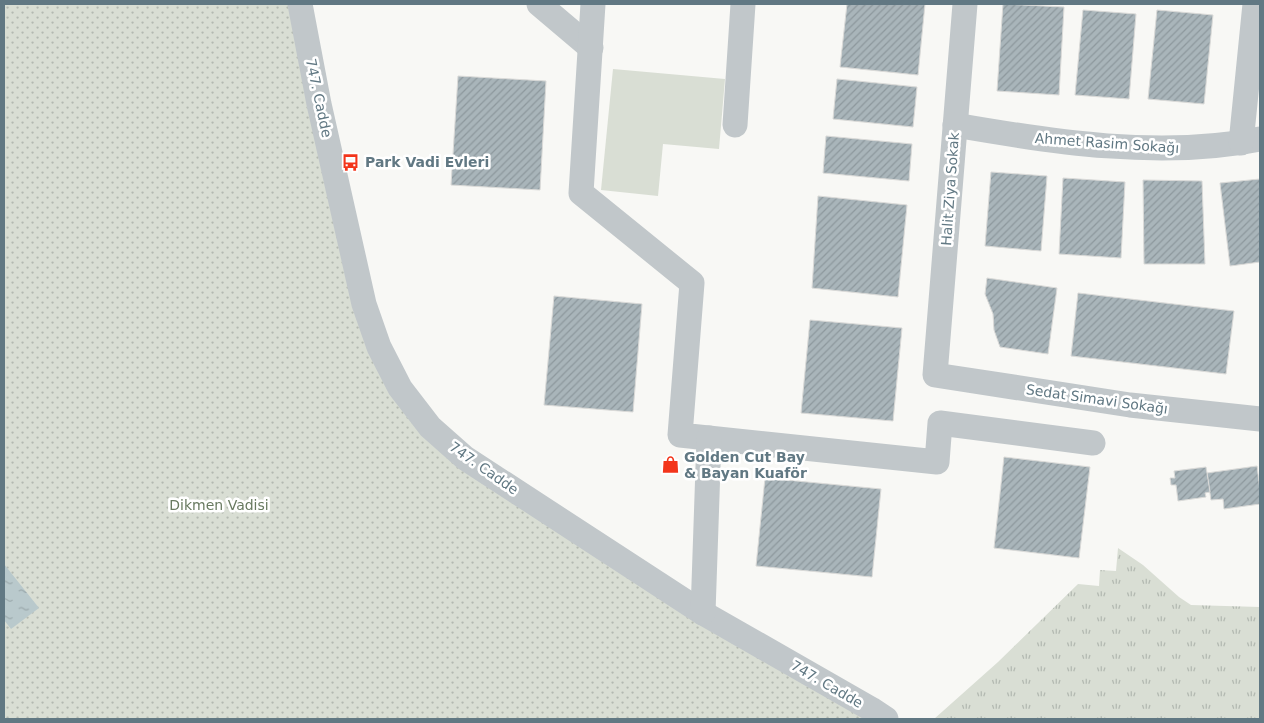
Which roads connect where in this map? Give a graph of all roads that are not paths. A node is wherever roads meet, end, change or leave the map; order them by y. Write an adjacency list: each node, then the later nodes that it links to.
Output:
1 (300, 4): 15 (street, 747. Cadde)
2 (539, 4): 7 (street)
3 (593, 4): 7 (street)
4 (743, 4): 8 (street)
5 (965, 4): 9 (street, Halit Ziya Sokak)
6 (1255, 4): 10 (street)
7 (591, 48): 13 (street)
8 (735, 125)
9 (955, 125): 10 (street, Ahmet Rasim Sokağı); 11 (street, Halit Ziya Sokak)
10 (1250, 141)
11 (935, 375): 12 (street, Sedat Simavi Sokağı)
12 (1260, 419)
13 (709, 438): 14 (street); 15 (street)
14 (1093, 443)
15 (703, 613): 16 (street, 747. Cadde)
16 (874, 716)

